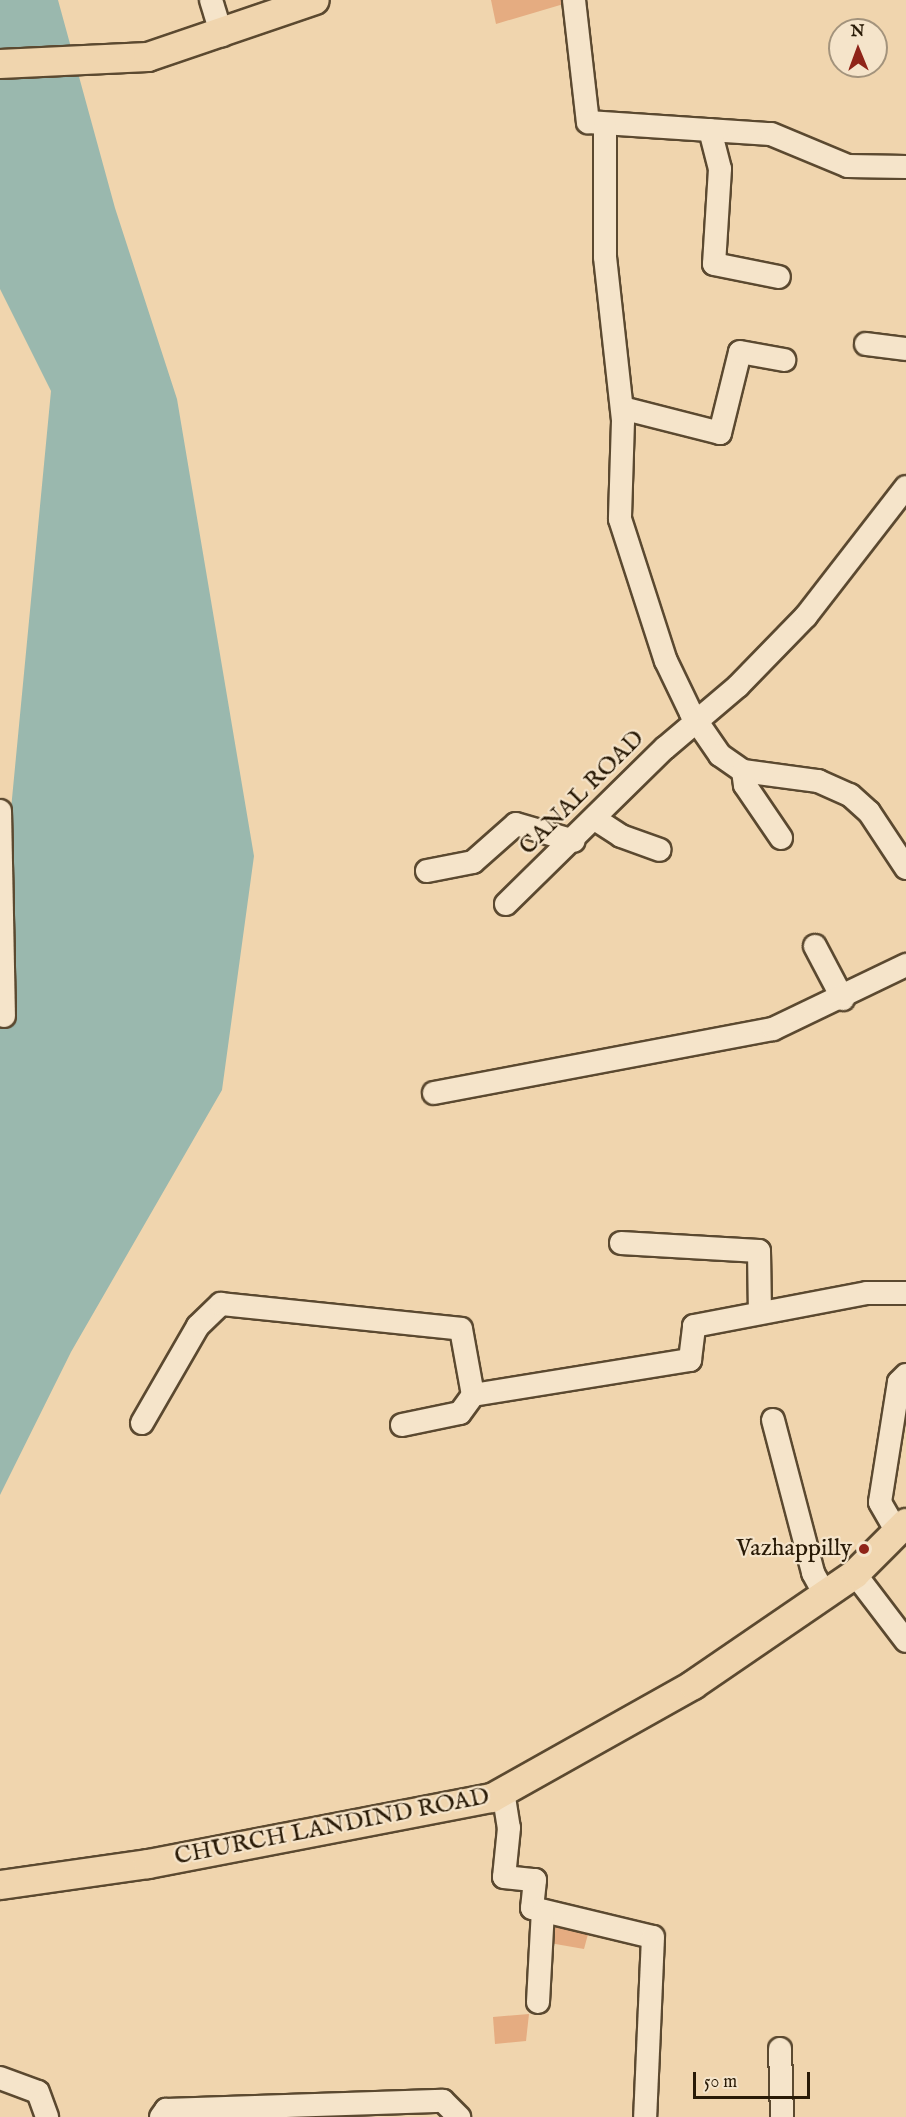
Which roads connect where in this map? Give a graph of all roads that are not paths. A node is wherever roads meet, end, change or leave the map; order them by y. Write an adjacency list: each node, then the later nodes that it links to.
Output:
1 (211, 0): 4 (street)
2 (315, 0): 4 (main road)
3 (574, 0): 6 (street)
4 (222, 35): 5 (main road)
5 (0, 64)
6 (605, 126): 7 (street); 13 (street)
7 (710, 130): 8 (street); 9 (street)
8 (906, 167)
9 (779, 277)
10 (866, 344): 11 (street)
11 (906, 349)
12 (784, 360): 13 (street)
13 (622, 408): 16 (street)
14 (906, 487): 15 (street, CANAL ROAD)
15 (899, 513): 16 (street, CANAL ROAD)
16 (696, 722): 17 (street); 19 (street, CANAL ROAD)
17 (743, 771): 20 (street); 23 (street)
18 (0, 811): 29 (street)
19 (595, 819): 21 (street, CANAL ROAD); 22 (street)
20 (781, 838)
21 (574, 841): 24 (street); 25 (street, CANAL ROAD)
22 (660, 850)
23 (906, 868)
24 (427, 871)
25 (506, 904)
26 (815, 946): 28 (street)
27 (906, 965): 28 (street)
28 (843, 999): 30 (street)
29 (4, 1016)
30 (434, 1093)
31 (621, 1243): 33 (street)
32 (906, 1293): 33 (street)
33 (760, 1312): 35 (street)
34 (906, 1375): 39 (street)
35 (473, 1395): 37 (street); 38 (street)
36 (773, 1420): 41 (street)
37 (142, 1423)
38 (402, 1425)
39 (902, 1528): 40 (main road, CHURCH LANDIND ROAD)
40 (855, 1574): 41 (main road, CHURCH LANDIND ROAD); 42 (street)
41 (825, 1595): 43 (main road, CHURCH LANDIND ROAD)
42 (906, 1641)
43 (504, 1791): 44 (main road, CHURCH LANDIND ROAD); 45 (street)
44 (0, 1885)
45 (543, 1911): 46 (street); 52 (street)
46 (538, 2002)
47 (780, 2049): 53 (street)
48 (0, 2078): 49 (street)
49 (46, 2117)
50 (161, 2117): 51 (street)
51 (459, 2117)
52 (645, 2117)
53 (782, 2117)

